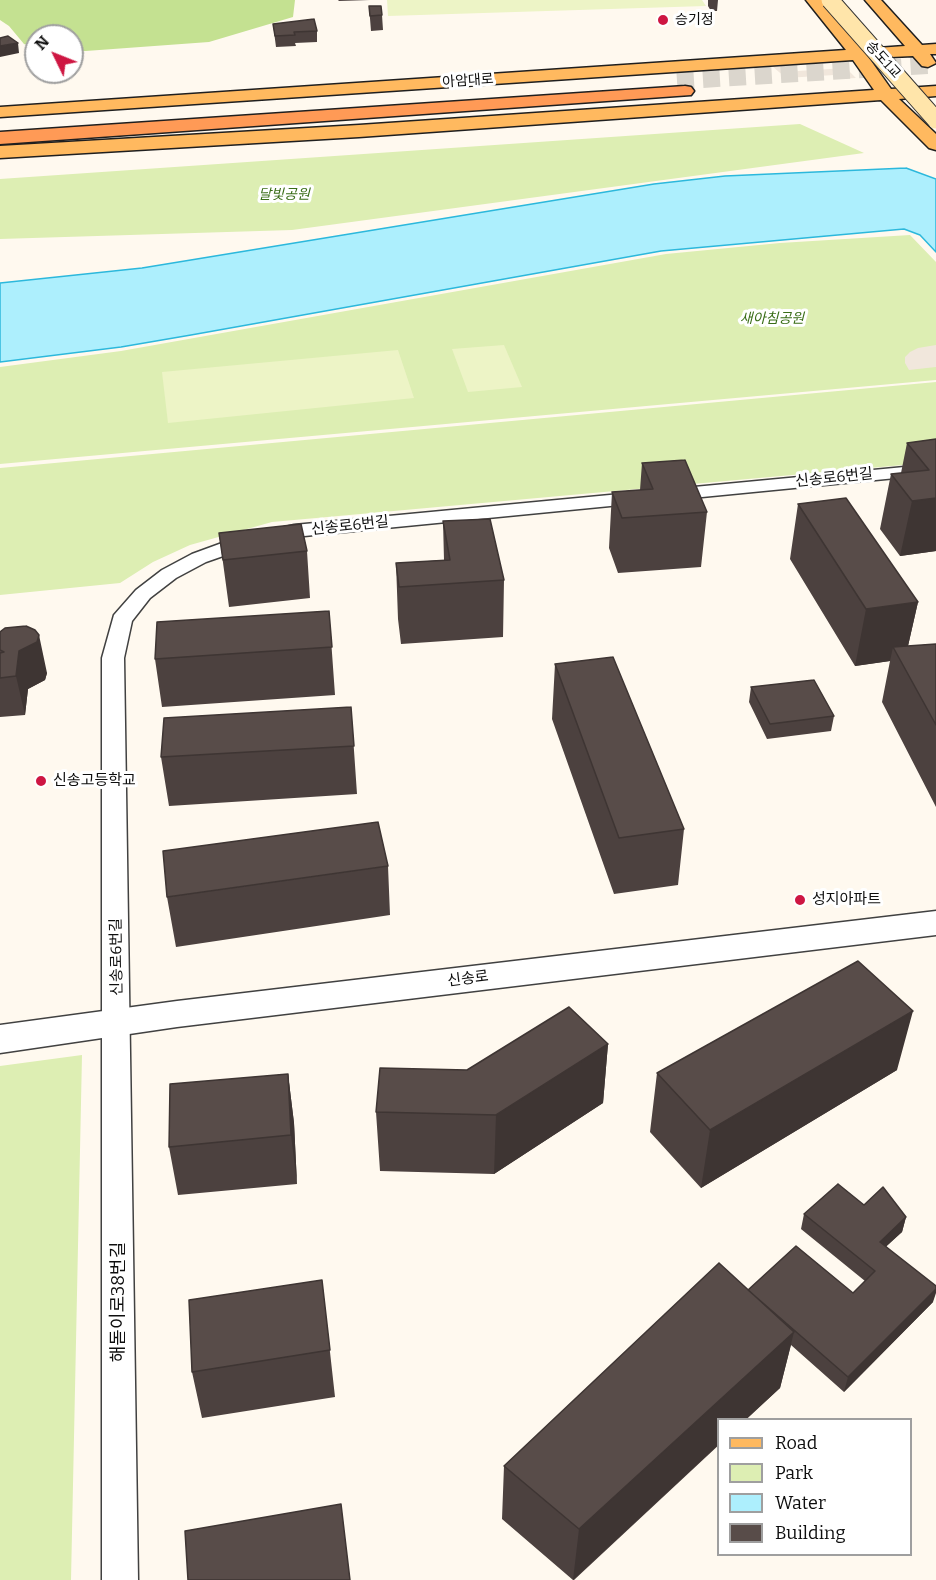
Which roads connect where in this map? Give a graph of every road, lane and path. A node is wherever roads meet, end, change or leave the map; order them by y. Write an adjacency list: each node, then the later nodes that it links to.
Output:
1 (814, 0): 5 (main road)
2 (830, 0): 19 (main road, 송도1교, bridge)
3 (850, 0): 15 (main road, 송도1교)
4 (873, 0): 6 (main road)
5 (831, 21): 10 (main road); 11 (main road)
6 (896, 25): 7 (main road); 9 (main road)
7 (936, 41)
8 (936, 49): 9 (main road, 아암대로)
9 (918, 50): 10 (main road, 아암대로); 12 (main road)
10 (858, 54): 11 (main road, 아암대로); 16 (main road)
11 (794, 58): 13 (main road, 아암대로)
12 (936, 71)
13 (677, 80): 14 (main road); 17 (main road, 아암대로); 18 (highway, 아암대로); 20 (highway, 아암대로)
14 (750, 90): 16 (main road); 19 (main road); 21 (main road)
15 (936, 91): 16 (main road)
16 (885, 93): 19 (main road)
17 (0, 112)
18 (0, 124)
19 (932, 132)
20 (0, 138)
21 (0, 152)
22 (936, 470): 24 (street, 신송로6번길)
23 (936, 923): 24 (street, 신송로)
24 (117, 1023): 25 (street, 신송로); 26 (street, 해돋이로38번길)
25 (0, 1039)
26 (120, 1580)

